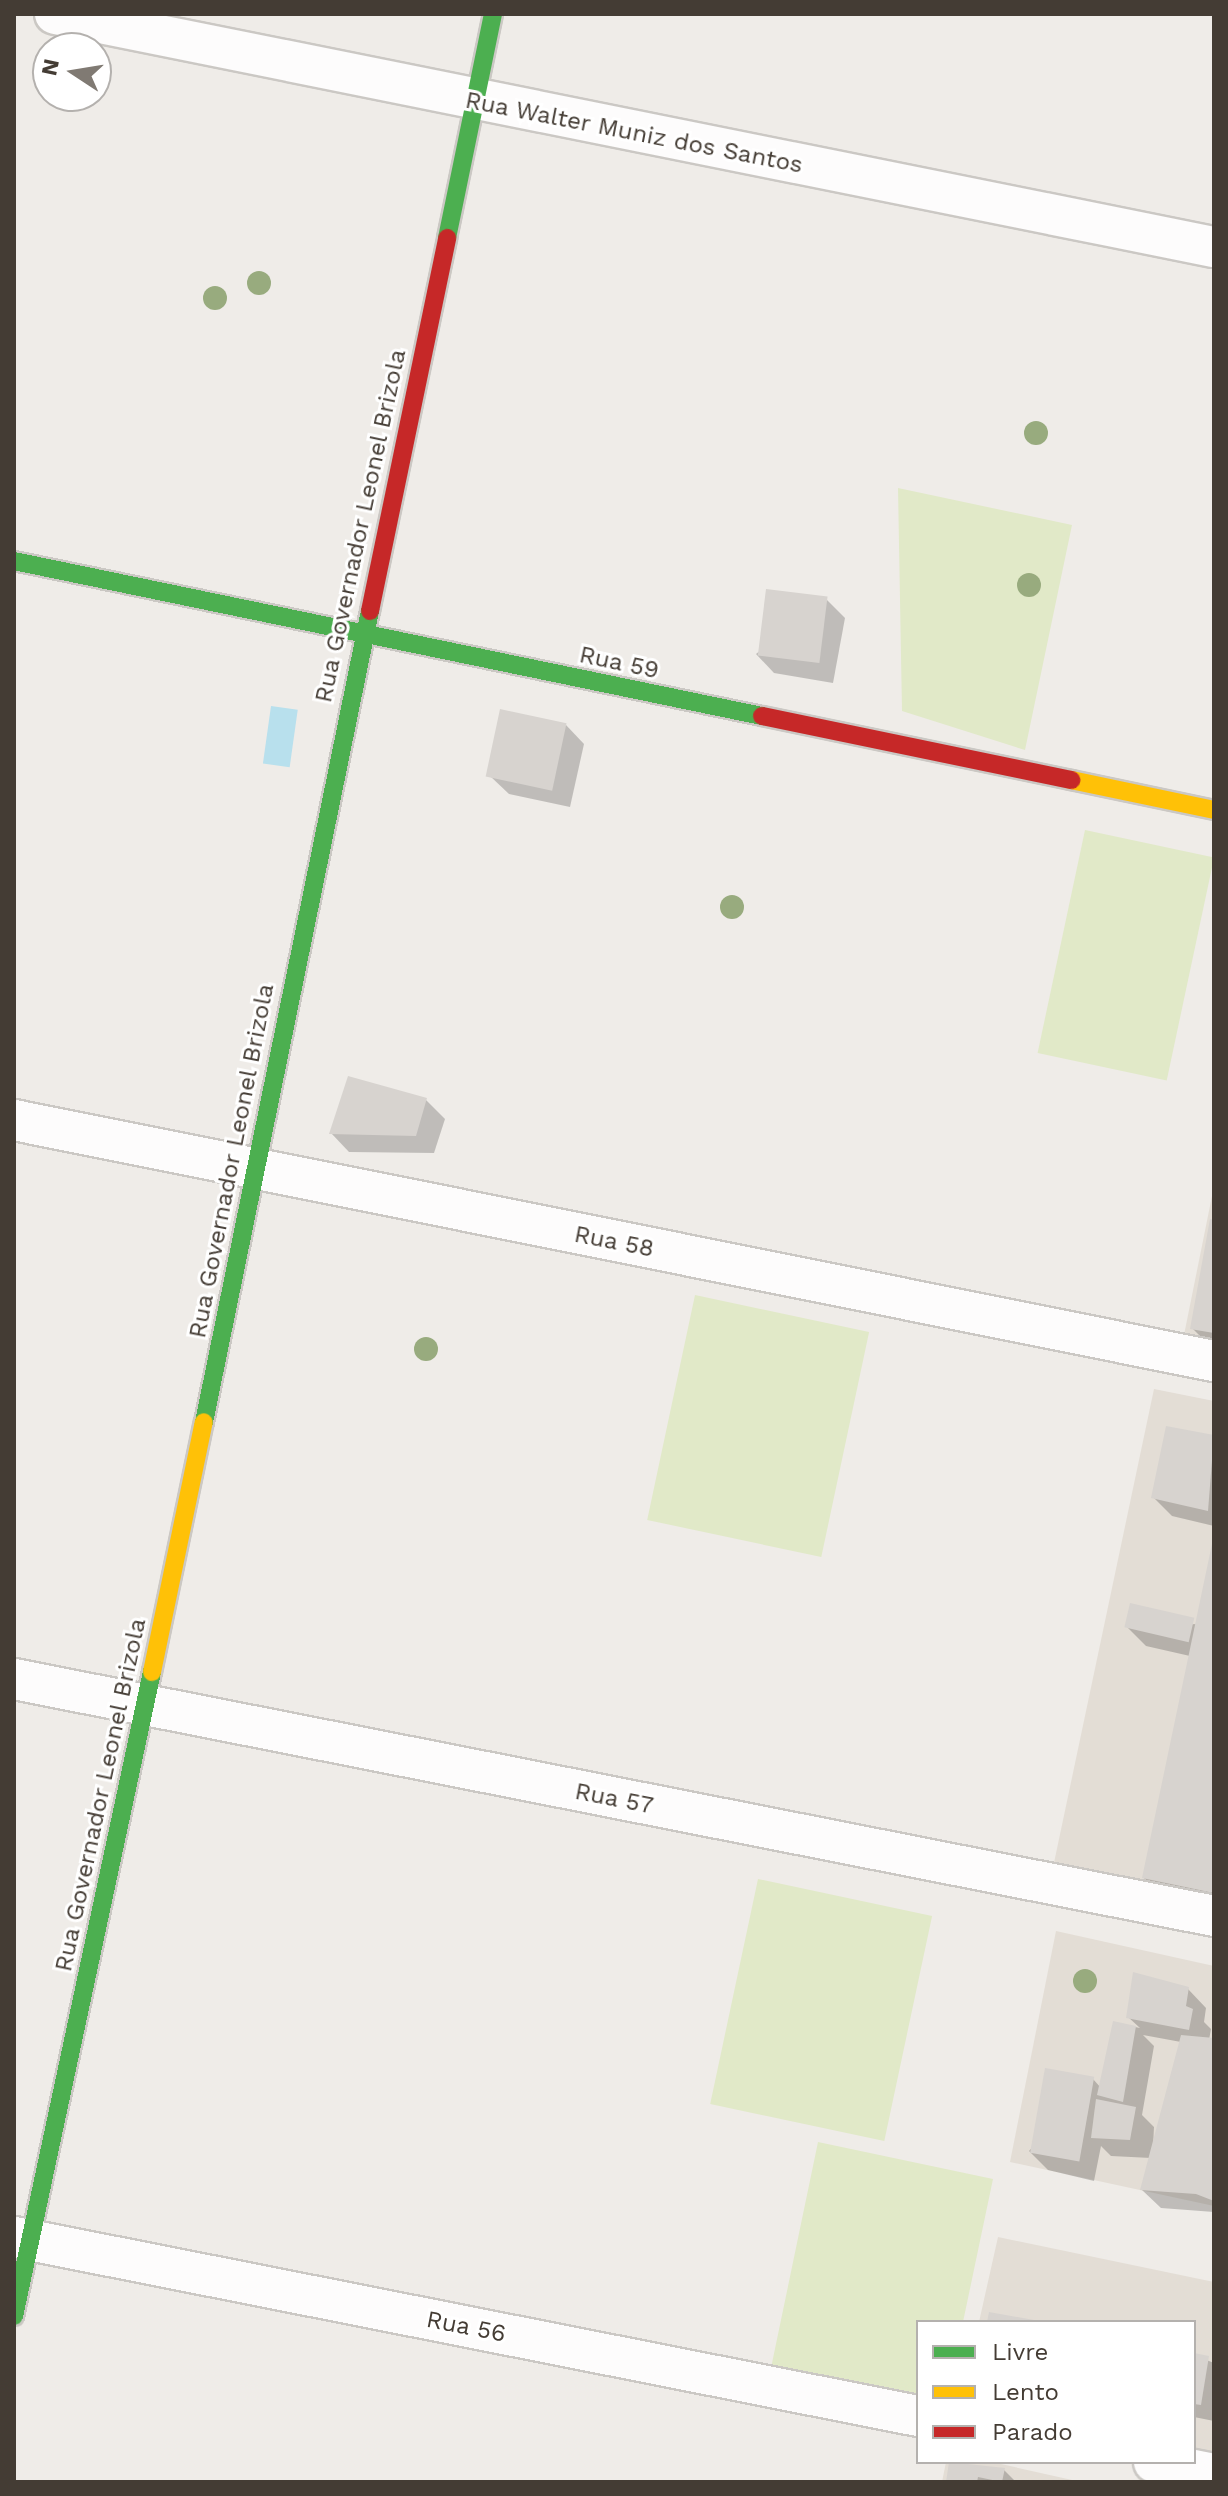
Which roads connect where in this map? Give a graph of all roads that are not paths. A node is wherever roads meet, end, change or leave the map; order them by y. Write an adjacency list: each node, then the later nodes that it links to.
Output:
1 (55, 14): 3 (street, Rua Walter Muniz dos Santos)
2 (493, 14): 3 (street, Rua Governador Leonel Brizola)
3 (474, 101): 4 (street, Rua Walter Muniz dos Santos); 6 (street, Rua Governador Leonel Brizola)
4 (1214, 247)
5 (14, 561): 6 (street, Rua 59)
6 (362, 634): 7 (street, Rua 59); 9 (street, Rua Governador Leonel Brizola)
7 (1214, 810)
8 (14, 1120): 9 (street, Rua 58)
9 (254, 1171): 10 (street, Rua 58); 12 (street, Rua Governador Leonel Brizola)
10 (1214, 1361)
11 (14, 1679): 12 (street, Rua 57)
12 (145, 1708): 13 (street, Rua 57); 14 (street, Rua Governador Leonel Brizola)
13 (1214, 1916)
14 (22, 2239): 15 (street, Rua Governador Leonel Brizola); 16 (street, Rua 56)
15 (14, 2316)
16 (916, 2416)
17 (1164, 2464): 18 (street)
18 (1214, 2474)

